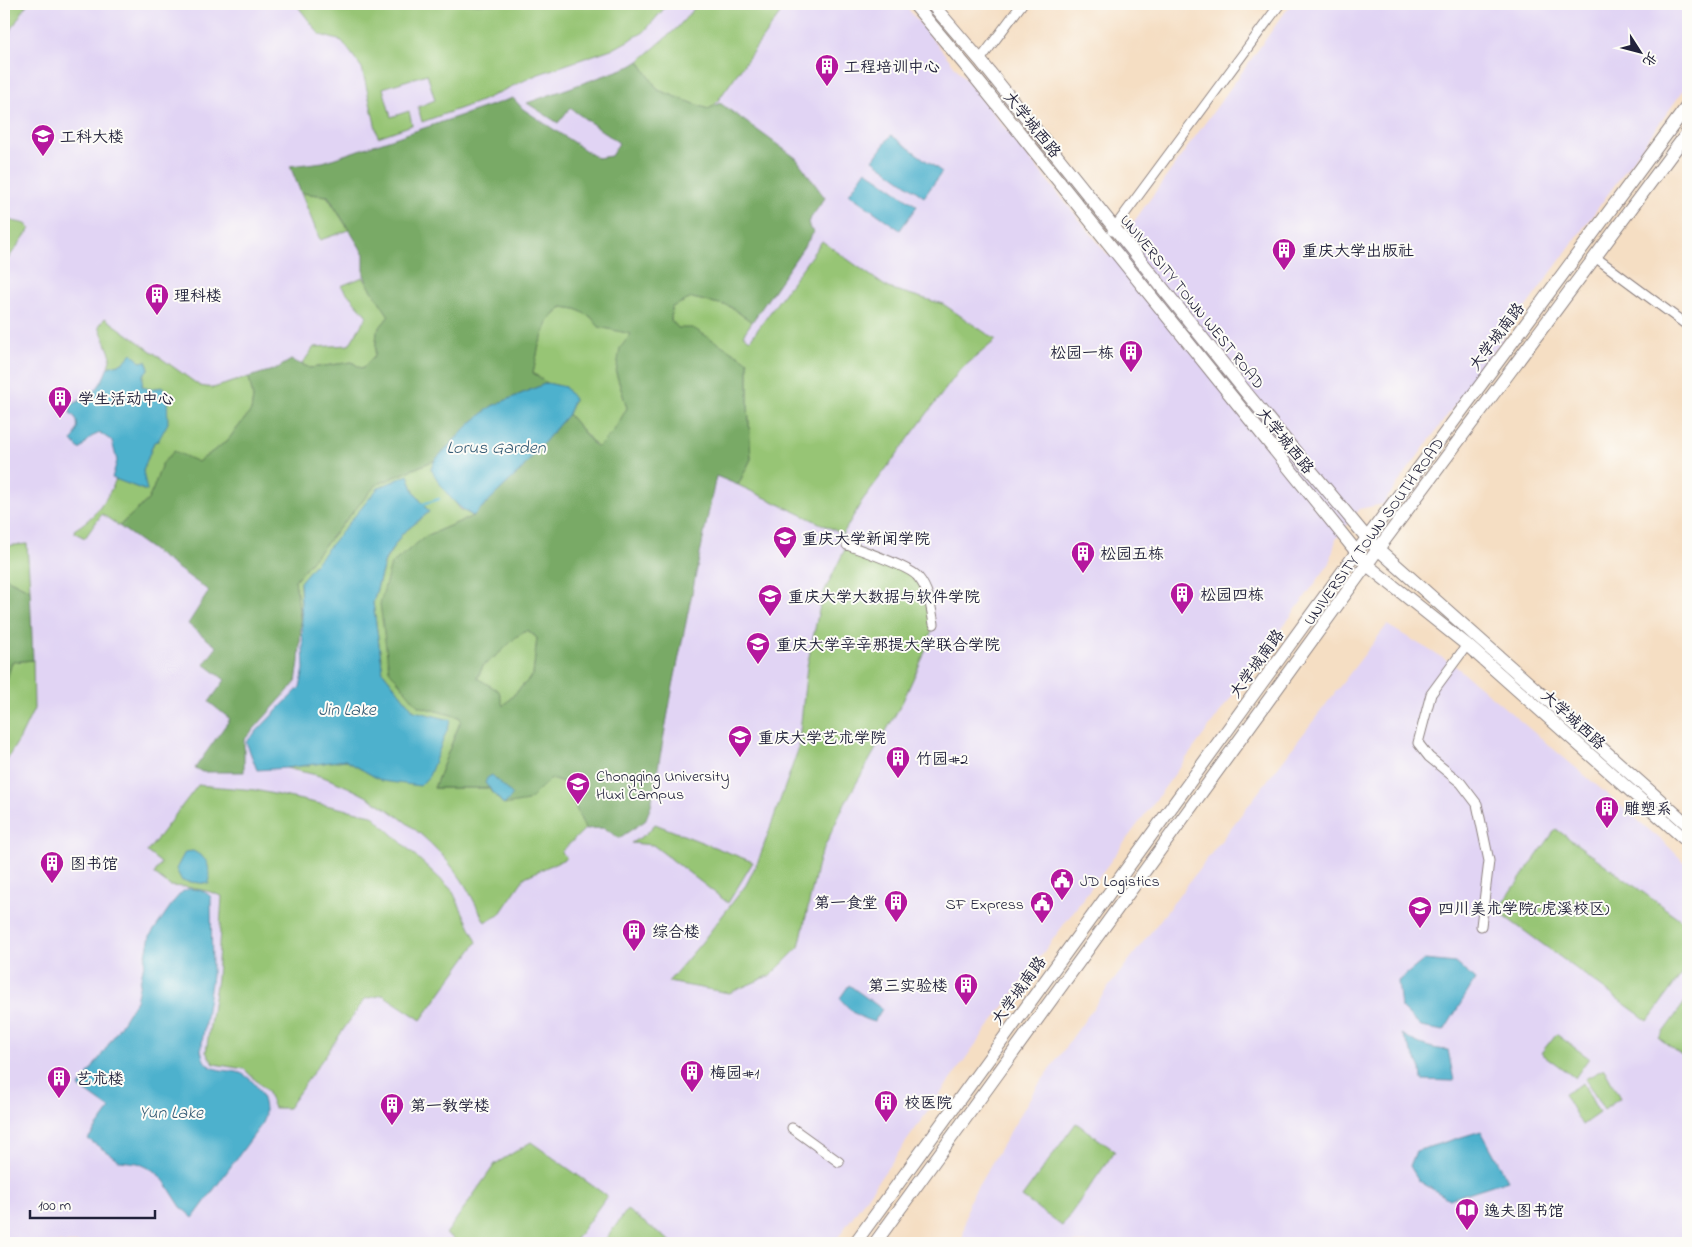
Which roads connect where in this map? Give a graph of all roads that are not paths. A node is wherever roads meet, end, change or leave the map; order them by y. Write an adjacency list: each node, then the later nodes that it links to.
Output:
1 (914, 4): 9 (main road, 大学城西路)
2 (932, 4): 5 (main road, UNIVERSITY TOWN WEST ROAD)
3 (1022, 4): 5 (street)
4 (1280, 4): 8 (street)
5 (980, 60): 8 (main road, UNIVERSITY TOWN WEST ROAD)
6 (1688, 105): 12 (main road, 大学城南路)
7 (1688, 132): 10 (main road, UNIVERSITY TOWN SOUTH ROAD)
8 (1114, 229): 9 (street); 12 (main road, UNIVERSITY TOWN WEST ROAD)
9 (1105, 240): 15 (main road, 大学城西路)
10 (1595, 257): 11 (street); 14 (main road, UNIVERSITY TOWN SOUTH ROAD)
11 (1688, 326)
12 (1367, 538): 14 (main road, UNIVERSITY TOWN WEST ROAD); 15 (main road, 大学城南路)
13 (847, 545): 17 (street)
14 (1378, 549): 16 (main road, UNIVERSITY TOWN SOUTH ROAD); 19 (main road, UNIVERSITY TOWN WEST ROAD)
15 (1356, 553): 16 (main road, 大学城西路); 24 (main road, 大学城南路)
16 (1367, 566): 18 (main road, 大学城西路); 25 (main road, UNIVERSITY TOWN SOUTH ROAD)
17 (934, 624)
18 (1467, 645): 20 (main road, 大学城西路); 21 (street)
19 (1688, 825)
20 (1688, 842)
21 (1481, 926)
22 (792, 1128): 23 (street)
23 (839, 1162)
24 (855, 1243)
25 (875, 1243)

